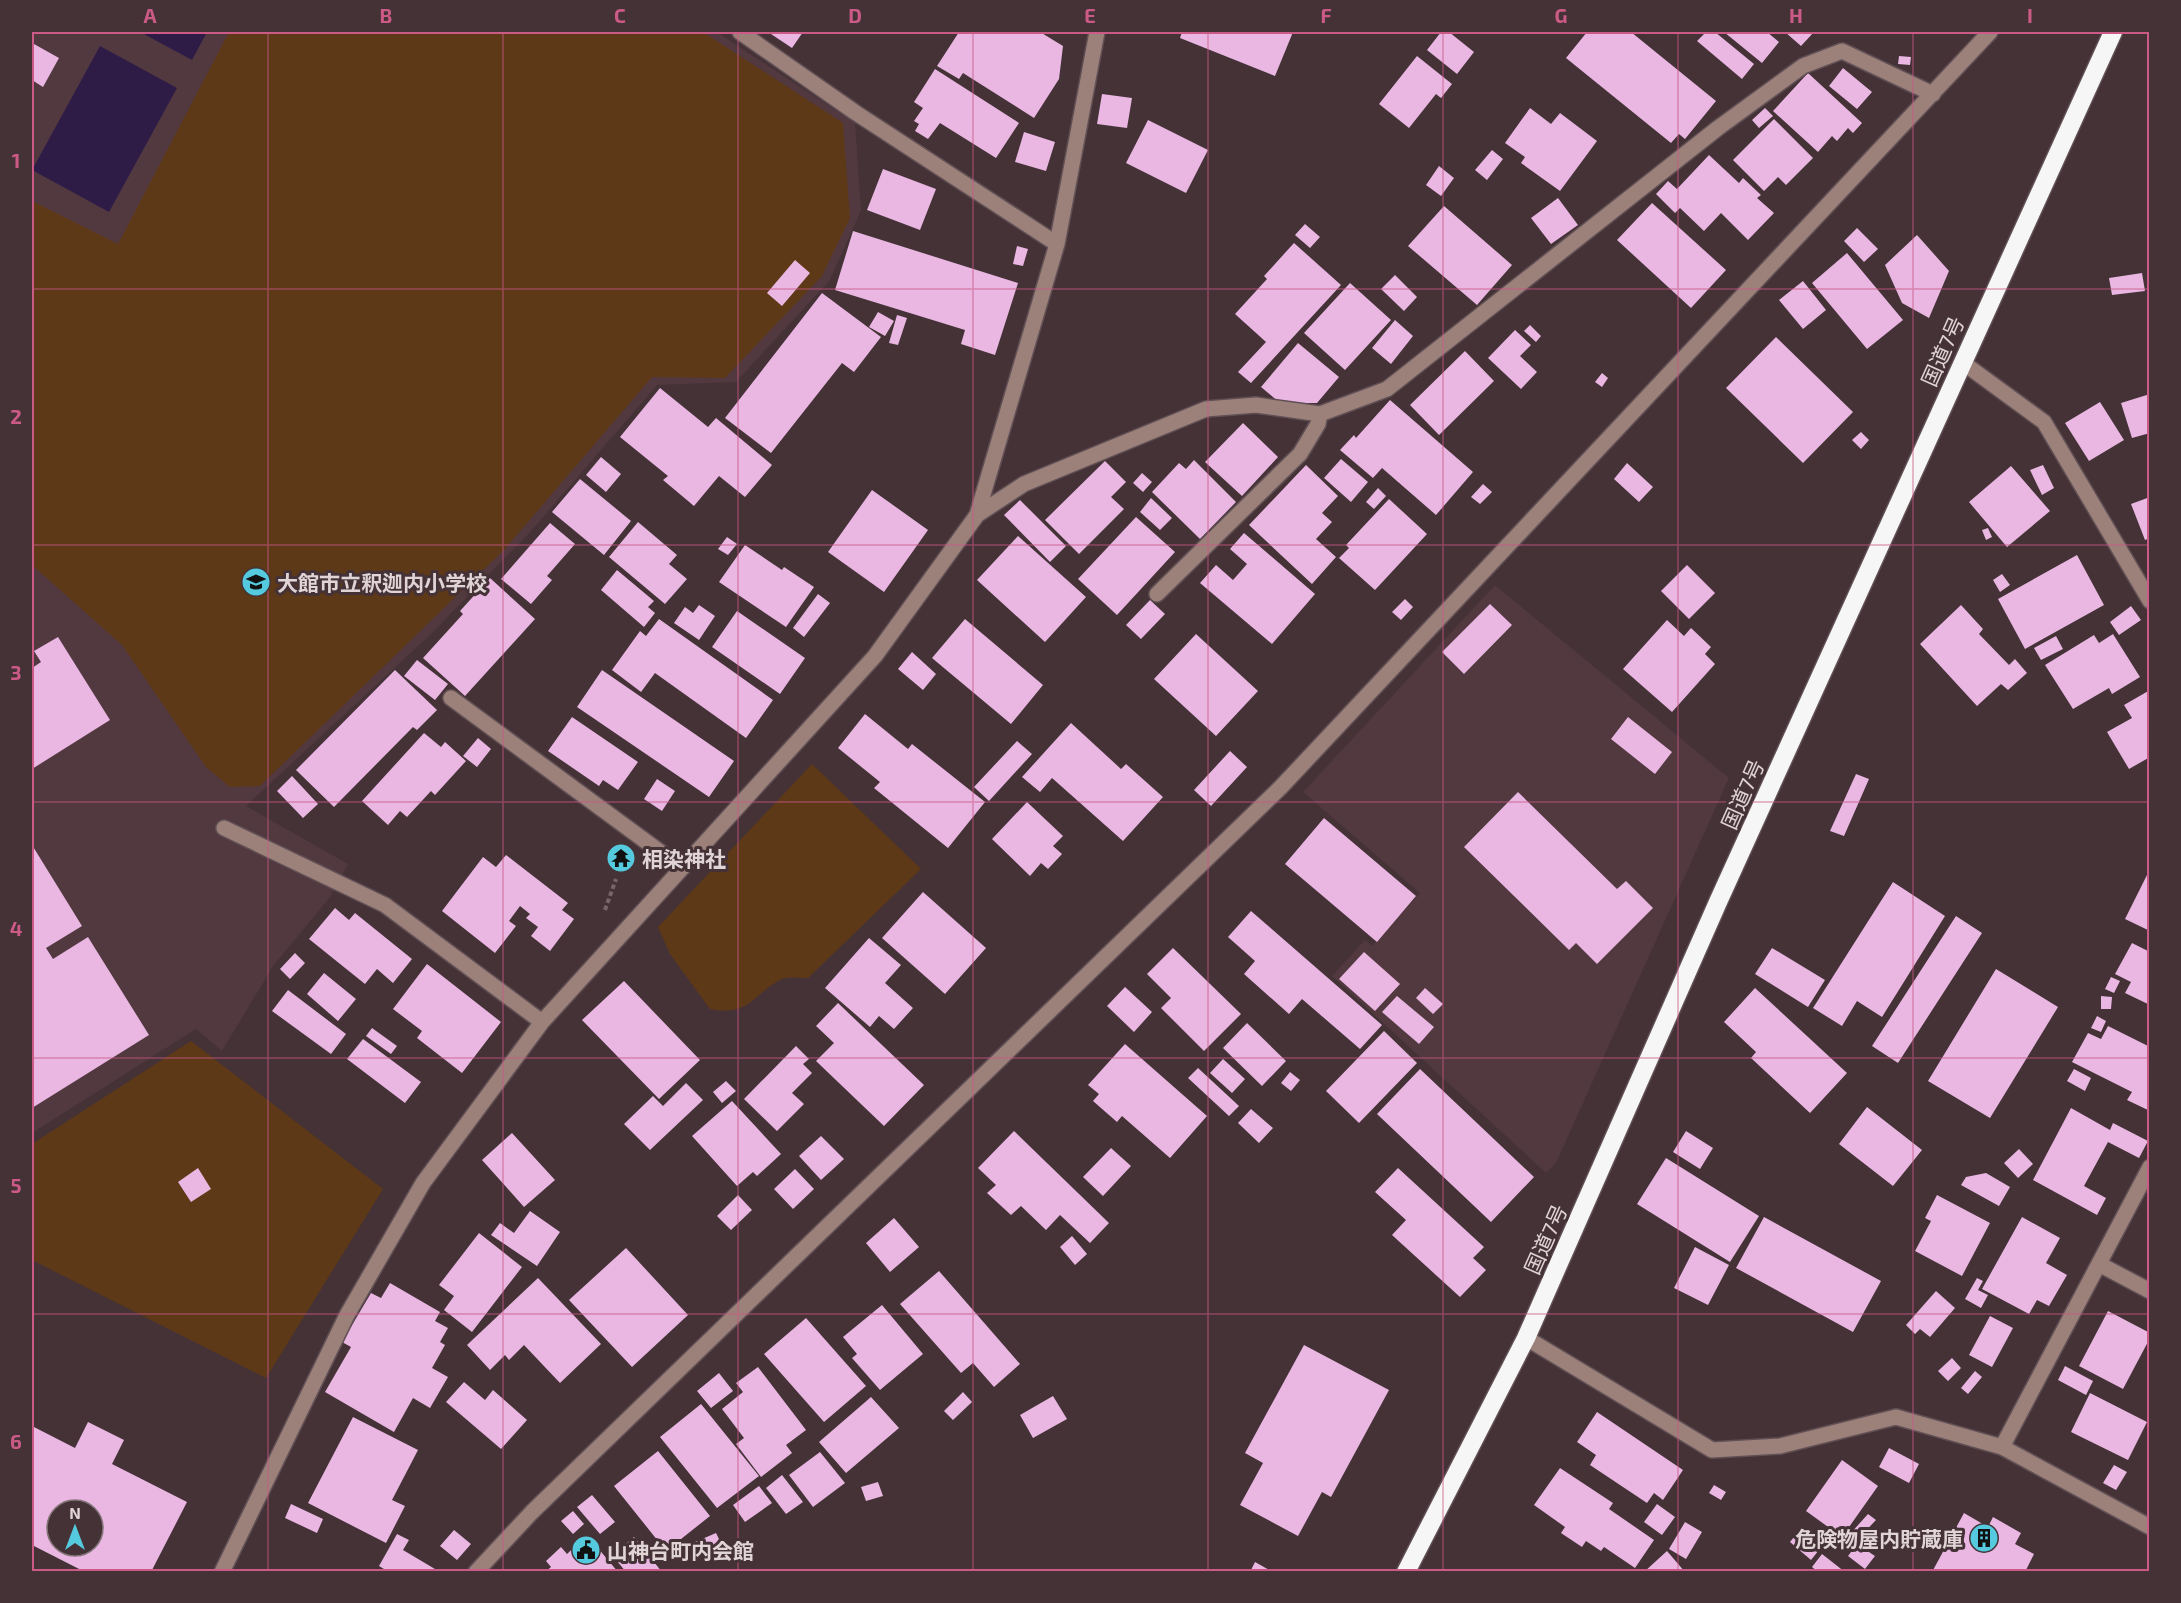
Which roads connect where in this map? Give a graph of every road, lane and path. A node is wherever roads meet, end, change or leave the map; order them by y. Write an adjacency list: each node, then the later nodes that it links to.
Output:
1 (740, 32): 6 (street)
2 (1097, 32): 6 (street)
3 (1990, 32): 5 (street)
4 (2113, 32): 7 (highway, 国道7号)
5 (1934, 94): 8 (street); 23 (street)
6 (1057, 244): 9 (street)
7 (1962, 362): 11 (street); 19 (highway, 国道7号)
8 (1320, 414): 9 (street); 10 (street)
9 (977, 515): 14 (street)
10 (1157, 594)
11 (2150, 601)
12 (451, 698): 14 (street)
13 (224, 828): 15 (street)
14 (682, 868): 15 (street)
15 (542, 1022): 22 (street)
16 (2150, 1167): 17 (street)
17 (2099, 1264): 18 (street); 20 (street)
18 (2150, 1290)
19 (1527, 1338): 20 (street); 24 (highway, 国道7号)
20 (2002, 1447): 21 (street)
21 (2150, 1527)
22 (222, 1572)
23 (476, 1572)
24 (1406, 1572)

